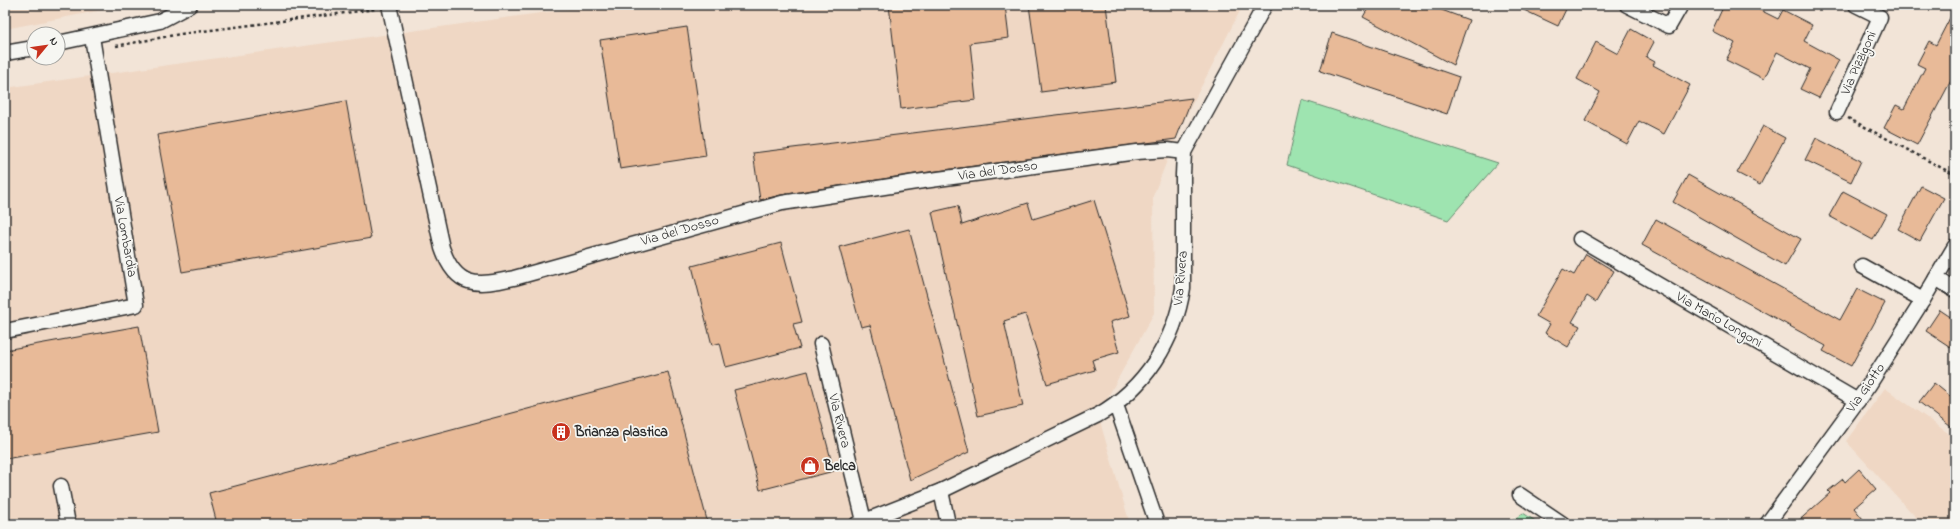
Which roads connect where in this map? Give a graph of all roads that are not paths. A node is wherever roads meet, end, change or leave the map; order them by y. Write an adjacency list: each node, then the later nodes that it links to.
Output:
1 (190, 5): 8 (street)
2 (1265, 5): 12 (street, Via Rivera)
3 (1627, 5): 4 (street)
4 (1681, 5)
5 (1856, 5): 11 (street, Via Pizzigoni)
6 (389, 6): 12 (street, Via del Dosso)
7 (66, 43): 8 (street)
8 (93, 44): 19 (street, Via Lombardia)
9 (26, 49): 10 (street)
10 (5, 53)
11 (1837, 112)
12 (1184, 152): 22 (street, Via Rivera)
13 (1580, 239): 21 (street, Via Mario Longoni)
14 (1955, 246): 16 (street, Via Giotto)
15 (1862, 266): 18 (street)
16 (1936, 278): 17 (street); 18 (street, Via Giotto)
17 (1955, 290)
18 (1923, 300): 21 (street, Via Giotto)
19 (5, 331)
20 (821, 344): 26 (street, Via Rivera)
21 (1858, 401): 31 (street, Via Giotto)
22 (1116, 405): 24 (street, Via Rivera); 29 (street)
23 (61, 486): 27 (street)
24 (941, 491): 26 (street, Via Rivera); 28 (street)
25 (1520, 495): 30 (street)
26 (860, 523)
27 (68, 524)
28 (948, 524)
29 (1157, 524)
30 (1563, 524)
31 (1767, 524)

